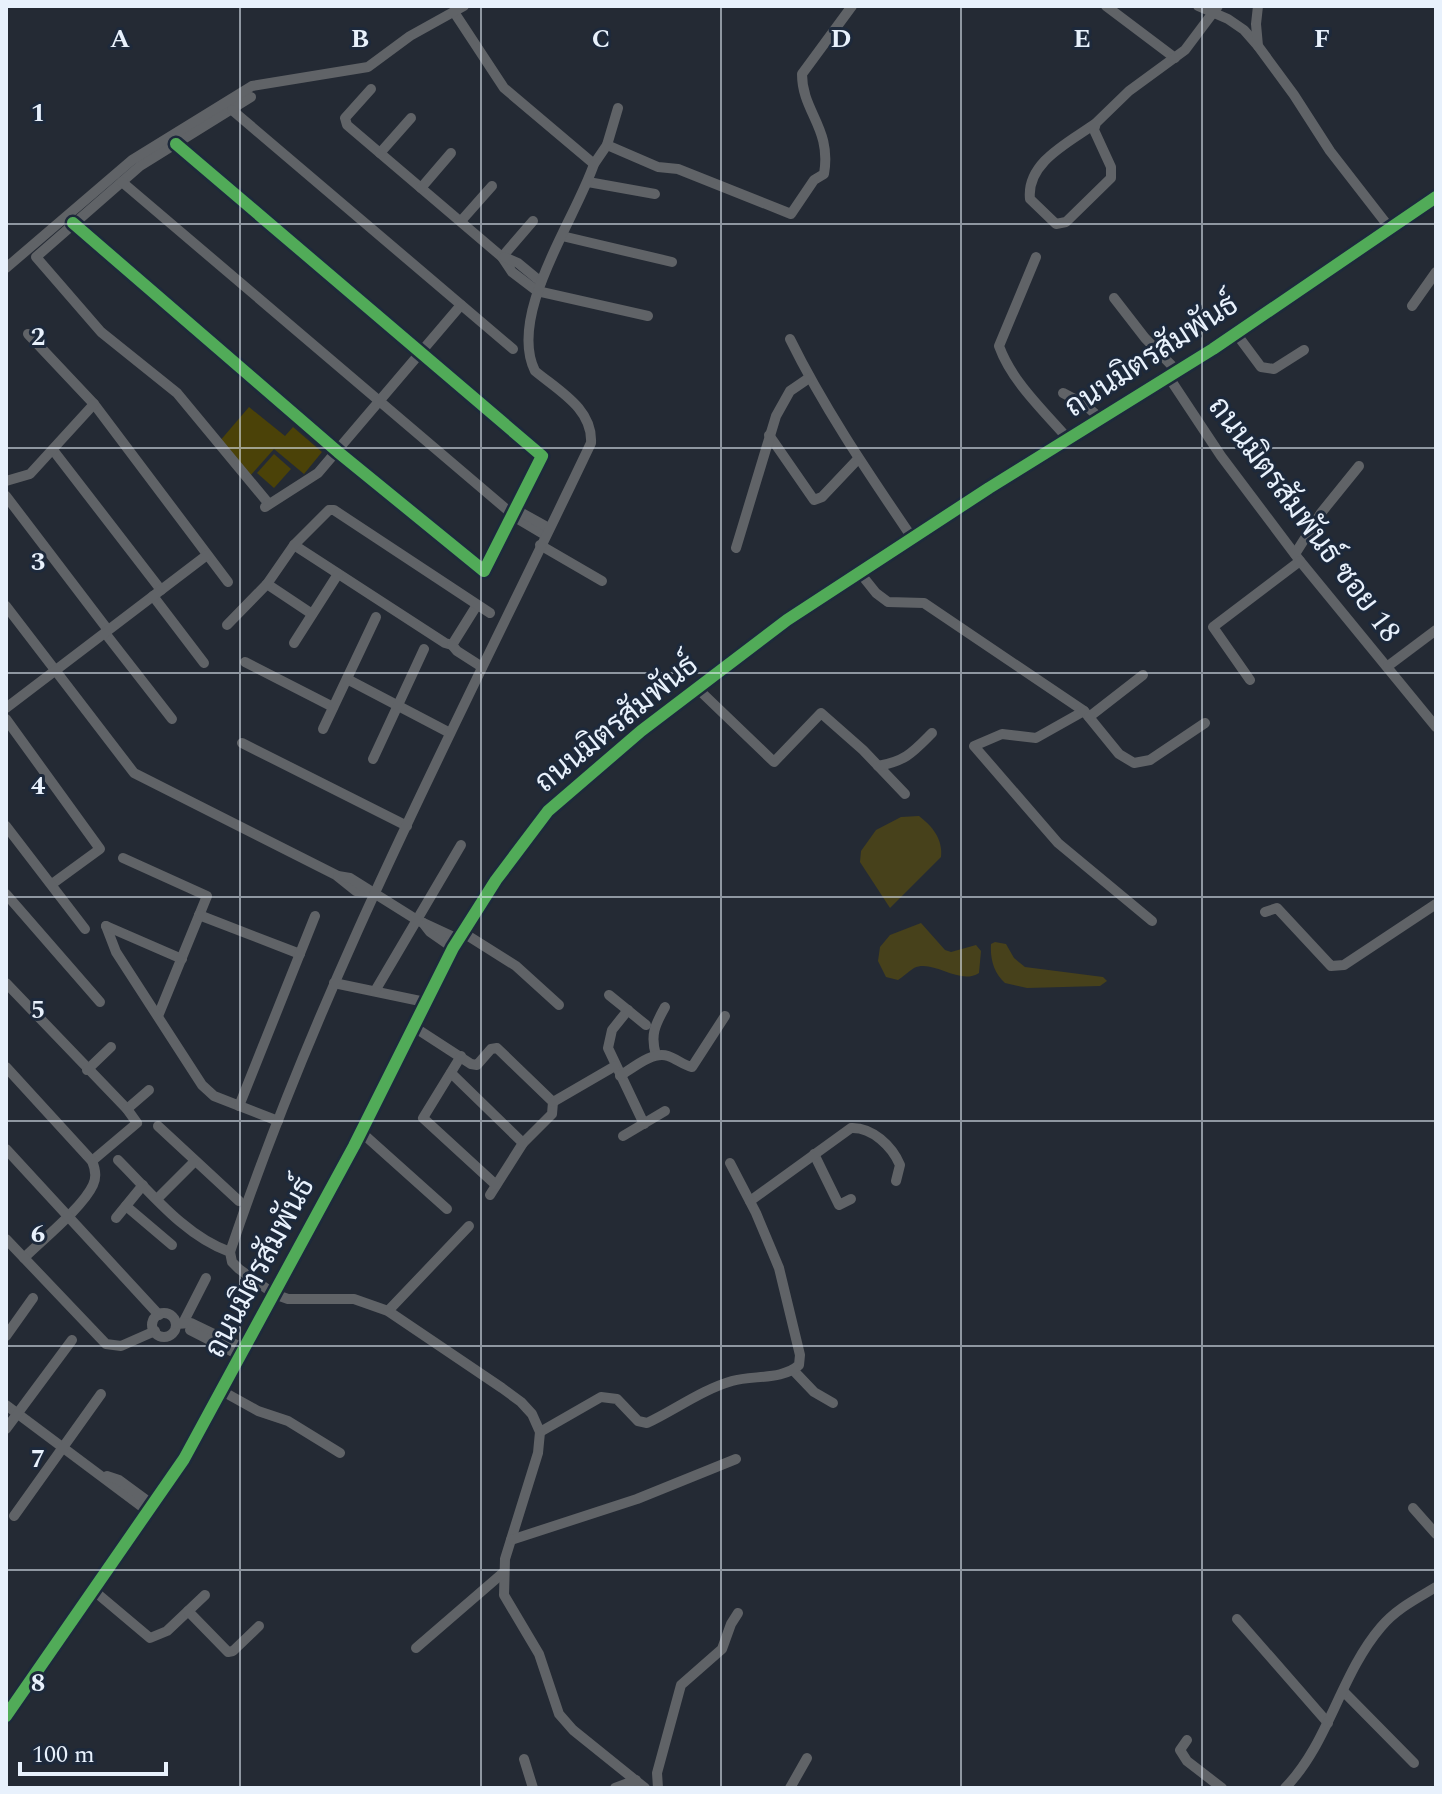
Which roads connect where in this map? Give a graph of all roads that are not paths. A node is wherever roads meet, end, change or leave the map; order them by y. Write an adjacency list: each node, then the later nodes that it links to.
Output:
1 (852, 6): 16 (street)
2 (1106, 6): 8 (street)
3 (1198, 6): 6 (street)
4 (1258, 6): 7 (street)
5 (459, 9): 19 (street); 34 (street)
6 (1216, 10): 7 (street); 8 (street)
7 (1258, 46): 29 (street)
8 (1175, 58): 14 (street)
9 (371, 89): 17 (street)
10 (251, 97): 12 (street)
11 (618, 108): 16 (street)
12 (232, 110): 15 (street); 38 (street)
13 (411, 118): 17 (street)
14 (1096, 123): 14 (street)
15 (176, 144): 20 (street); 46 (street)
16 (607, 145): 19 (street)
17 (380, 153): 23 (street)
18 (451, 153): 23 (street)
19 (594, 164): 21 (street)
20 (122, 182): 28 (street); 50 (street)
21 (588, 182): 24 (street); 30 (street)
22 (492, 186): 26 (street)
23 (421, 188): 26 (street)
24 (655, 194)
25 (1436, 197): 29 (street, ถนนมิตรสัมพันธ์)
26 (461, 221): 31 (street)
27 (533, 221): 31 (street)
28 (73, 223): 56 (street); 56 (street)
29 (1389, 227): 41 (street, ถนนมิตรสัมพันธ์)
30 (562, 236): 33 (street); 36 (street)
31 (502, 257): 36 (street)
32 (1036, 257): 54 (street)
33 (672, 262)
34 (6, 268)
35 (1436, 272): 39 (street)
36 (539, 286): 40 (street); 62 (street)
37 (1114, 298): 47 (street, ถนนมิตรสัมพันธ์ ซอย 18)
38 (461, 305): 44 (street); 46 (street)
39 (1412, 306)
40 (648, 316)
41 (1235, 332): 45 (street); 47 (street, ถนนมิตรสัมพันธ์)
42 (28, 334): 51 (street)
43 (790, 339): 48 (street)
44 (513, 349)
45 (1304, 350)
46 (421, 352): 50 (street); 61 (street)
47 (1172, 374): 52 (street, ถนนมิตรสัมพันธ์); 67 (street, ถนนมิตรสัมพันธ์ ซอย 18)
48 (809, 378): 53 (street); 57 (street)
49 (1063, 393): 52 (street)
50 (381, 401): 56 (street); 61 (street)
51 (94, 404): 55 (street); 66 (street)
52 (1101, 419): 54 (street, ถนนมิตรสัมพันธ์)
53 (769, 435): 57 (street); 65 (street)
54 (1069, 440): 63 (street, ถนนมิตรสัมพันธ์)
55 (53, 450): 59 (street); 73 (street)
56 (338, 452): 61 (street)
57 (858, 459): 63 (street)
58 (1359, 466): 67 (street)
59 (6, 481)
60 (6, 496): 81 (street)
61 (513, 513): 62 (street)
62 (545, 536): 70 (street); 87 (street)
63 (913, 539): 68 (street, ถนนมิตรสัมพันธ์)
64 (294, 545): 69 (street); 72 (street); 74 (street)
65 (736, 548)
66 (207, 555): 71 (street); 73 (street)
67 (1297, 557): 88 (street, ถนนมิตรสัมพันธ์ ซอย 18); 92 (street)
68 (860, 573): 93 (street, ถนนมิตรสัมพันธ์); 97 (street)
69 (338, 574): 77 (street); 83 (street)
70 (602, 581)
71 (228, 582)
72 (267, 584): 77 (street); 79 (street)
73 (157, 593): 81 (street); 86 (street)
74 (477, 605): 76 (street); 83 (street)
75 (6, 606): 89 (street)
76 (490, 613)
77 (312, 614): 82 (street)
78 (376, 617): 91 (street)
79 (227, 625)
80 (1436, 630): 88 (street)
81 (107, 632): 89 (street); 99 (street)
82 (294, 643)
83 (452, 645): 87 (street)
84 (424, 649): 94 (street)
85 (245, 662): 95 (street)
86 (204, 663)
87 (483, 664): 103 (street)
88 (1388, 666): 101 (street, ถนนมิตรสัมพันธ์ ซอย 18)
89 (55, 671): 96 (street); 114 (street)
90 (1143, 675): 97 (street)
91 (347, 679): 94 (street); 95 (street)
92 (1250, 680)
93 (698, 689): 107 (street); 123 (street, ถนนมิตรสัมพันธ์)
94 (399, 705): 103 (street); 106 (street)
95 (333, 707): 102 (street)
96 (6, 708)
97 (1087, 714): 100 (street); 120 (street)
98 (6, 719): 113 (street)
99 (172, 719)
100 (1205, 723)
101 (1436, 727)
102 (323, 729)
103 (452, 730): 110 (street)
104 (932, 733): 107 (street)
105 (242, 743): 110 (street)
106 (373, 759)
107 (878, 766): 108 (street)
108 (905, 794)
109 (6, 826): 113 (street)
110 (407, 826): 114 (street)
111 (461, 845): 121 (street)
112 (123, 858): 118 (street)
113 (52, 884): 122 (street)
114 (371, 893): 121 (street); 127 (street)
115 (8, 901): 130 (street)
116 (1436, 904): 117 (street)
117 (1265, 912)
118 (199, 915): 124 (street); 125 (street)
119 (315, 916): 124 (street)
120 (1152, 921)
121 (420, 922): 123 (street); 128 (street)
122 (85, 929)
123 (458, 940): 131 (street, ถนนมิตรสัมพันธ์); 132 (street)
124 (300, 954): 148 (street)
125 (182, 959): 135 (street); 135 (street)
126 (6, 983): 143 (street)
127 (334, 983): 128 (street); 151 (street)
128 (375, 991): 131 (street)
129 (609, 995): 134 (street)
130 (100, 1002)
131 (425, 1002): 138 (street, ถนนมิตรสัมพันธ์)
132 (559, 1005)
133 (665, 1007): 140 (street)
134 (628, 1010): 137 (street); 144 (street)
135 (158, 1016): 148 (street)
136 (725, 1016): 140 (street)
137 (646, 1025)
138 (414, 1027): 141 (street); 154 (street, ถนนมิตรสัมพันธ์)
139 (111, 1047): 143 (street)
140 (656, 1055): 144 (street)
141 (461, 1056): 145 (street); 147 (street)
142 (6, 1067): 160 (street)
143 (87, 1070): 149 (street)
144 (618, 1071): 147 (street); 152 (street)
145 (451, 1073): 156 (street); 156 (street)
146 (149, 1090): 149 (street)
147 (553, 1102): 156 (street)
148 (239, 1106): 151 (street)
149 (127, 1109): 160 (street)
150 (665, 1111): 152 (street)
151 (278, 1121): 176 (street)
152 (644, 1124): 155 (street)
153 (158, 1126): 161 (street)
154 (361, 1132): 170 (street); 179 (street, ถนนมิตรสัมพันธ์)
155 (623, 1136)
156 (523, 1143)
157 (6, 1149): 171 (street)
158 (814, 1154): 163 (street); 166 (street); 168 (street)
159 (118, 1160): 164 (street)
160 (92, 1161): 171 (street)
161 (194, 1162): 165 (street); 167 (street)
162 (730, 1163): 168 (street)
163 (896, 1181)
164 (143, 1185): 165 (street); 169 (street)
165 (157, 1199): 176 (street)
166 (851, 1199)
167 (239, 1201)
168 (750, 1201): 188 (street)
169 (126, 1206): 172 (street); 175 (street)
170 (447, 1209)
171 (68, 1215): 177 (street); 182 (street)
172 (116, 1218)
173 (469, 1226): 181 (street)
174 (6, 1239): 177 (street)
175 (172, 1245)
176 (230, 1252): 179 (street)
177 (24, 1258): 184 (street)
178 (206, 1278): 183 (street)
179 (274, 1294): 181 (street); 187 (street, ถนนมิตรสัมพันธ์)
180 (33, 1298): 185 (street)
181 (388, 1311): 195 (street)
182 (159, 1315): 183 (street); 184 (street)
183 (180, 1324): 184 (street); 187 (street)
184 (155, 1331)
185 (6, 1336)
186 (72, 1340): 193 (street)
187 (243, 1352): 189 (street, ถนนมิตรสัมพันธ์)
188 (793, 1370): 191 (street); 195 (street)
189 (222, 1391): 197 (street); 199 (street, ถนนมิตรสัมพันธ์)
190 (101, 1394): 196 (street)
191 (833, 1403)
192 (6, 1405): 193 (street)
193 (17, 1413): 194 (street); 196 (street)
194 (6, 1429)
195 (540, 1432): 203 (street)
196 (64, 1447): 199 (street); 201 (street)
197 (340, 1453)
198 (736, 1459): 203 (street)
199 (151, 1508): 206 (street, ถนนมิตรสัมพันธ์)
200 (1413, 1508): 202 (street)
201 (14, 1516)
202 (1436, 1534)
203 (511, 1540): 204 (street)
204 (504, 1572): 212 (street); 220 (street)
205 (1436, 1587): 213 (street)
206 (93, 1590): 208 (street); 214 (street, ถนนมิตรสัมพันธ์)
207 (205, 1595): 208 (street)
208 (188, 1611): 211 (street)
209 (738, 1613): 224 (street)
210 (1237, 1619): 215 (street)
211 (259, 1626)
212 (416, 1648)
213 (1343, 1691): 215 (street); 219 (street)
214 (6, 1716)
215 (1328, 1723): 227 (street)
216 (1187, 1740): 226 (street)
217 (807, 1758): 225 (street)
218 (524, 1759): 221 (street)
219 (1414, 1763)
220 (636, 1780): 222 (street); 223 (street)
221 (533, 1788)
222 (615, 1788)
223 (645, 1788)
224 (658, 1788)
225 (790, 1788)
226 (1222, 1788)
227 (1285, 1788)

